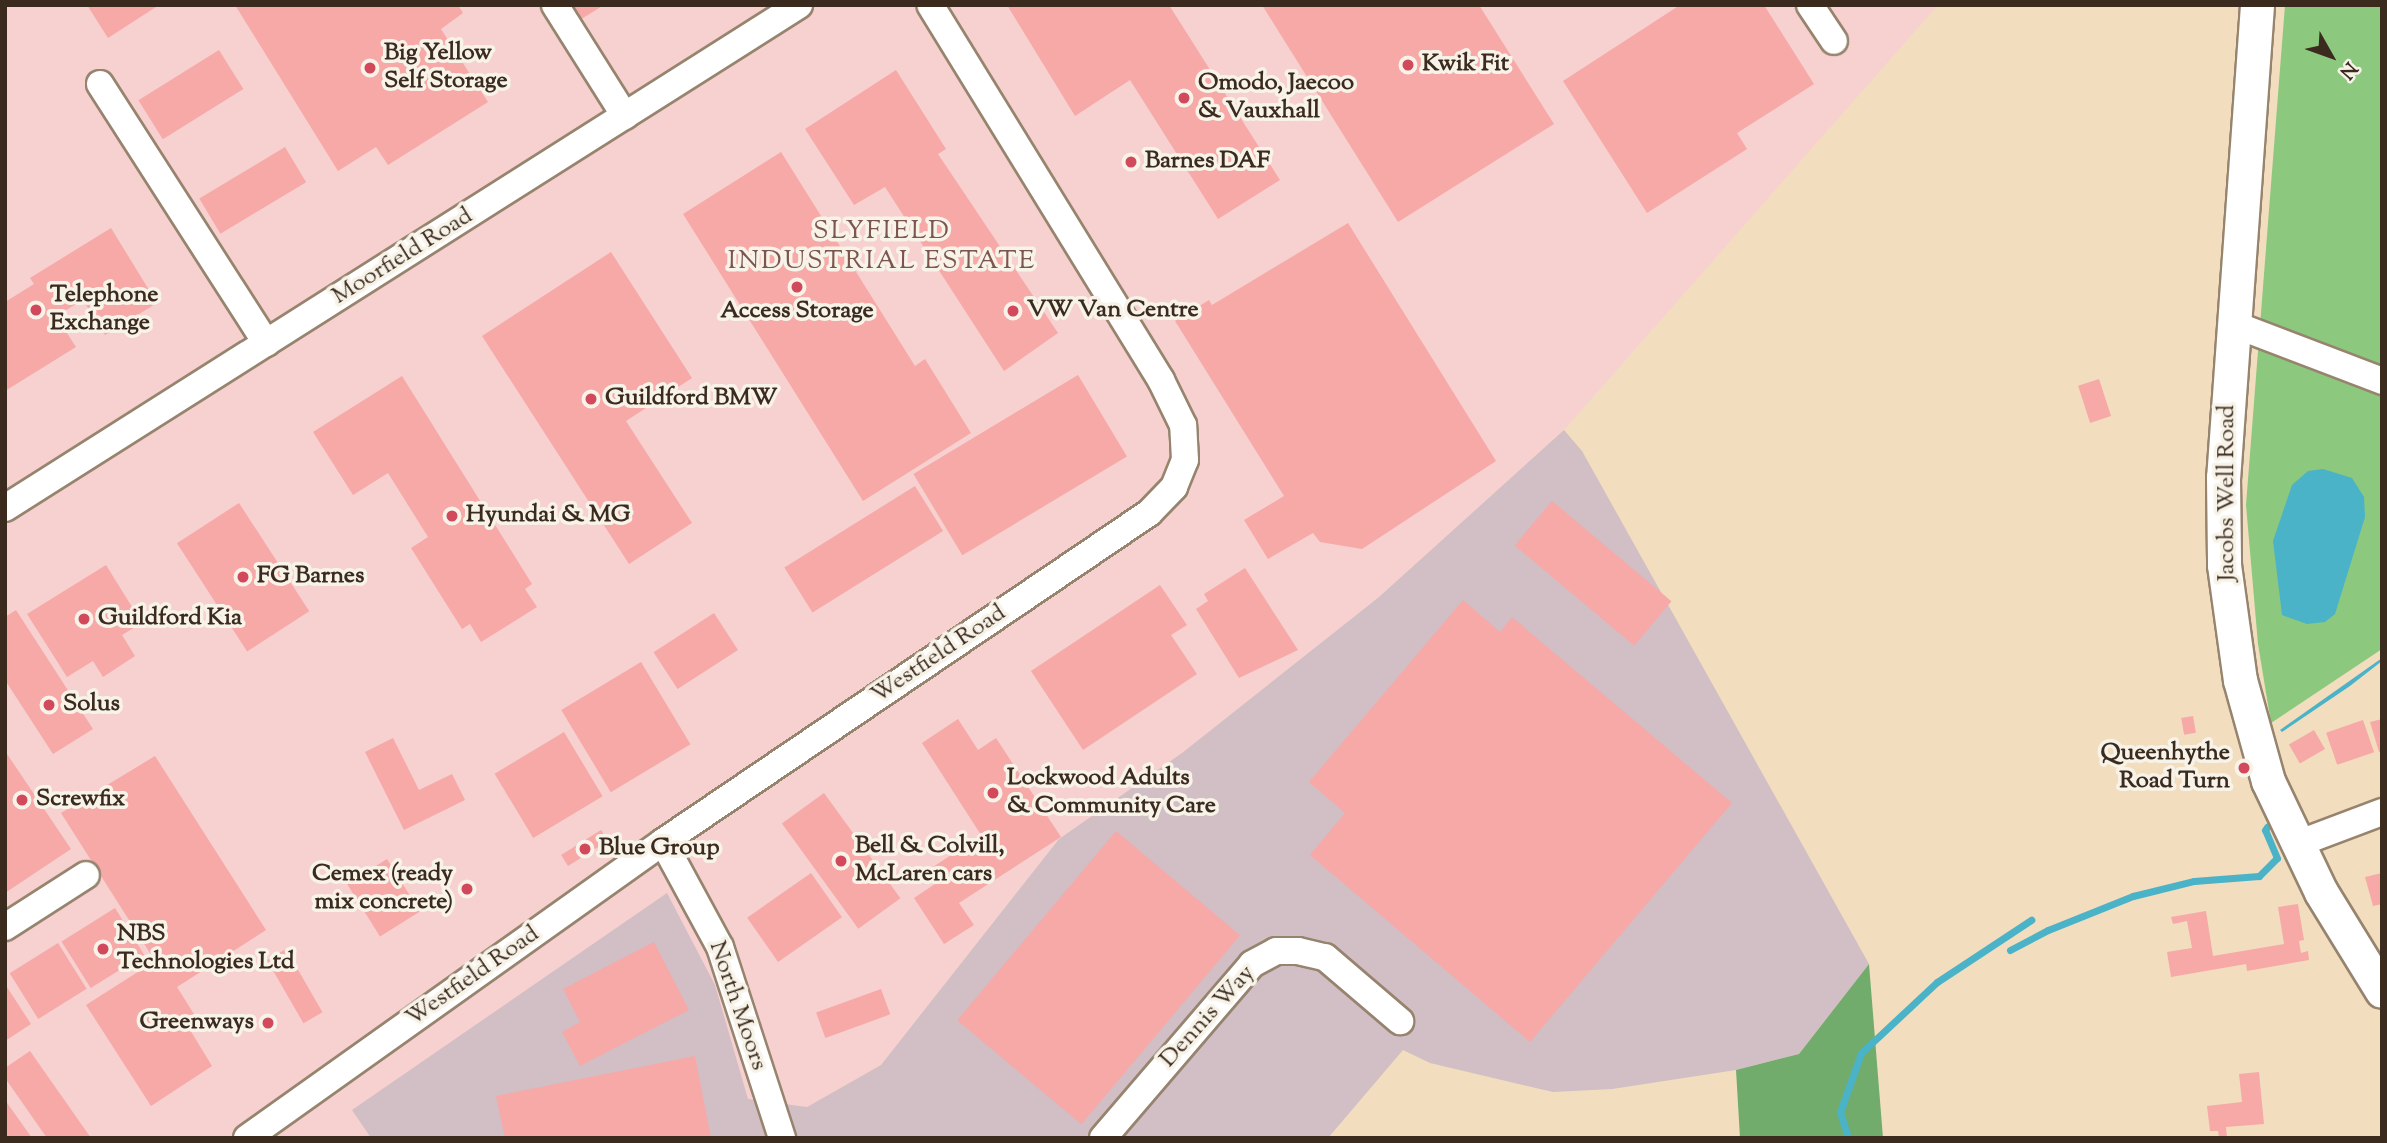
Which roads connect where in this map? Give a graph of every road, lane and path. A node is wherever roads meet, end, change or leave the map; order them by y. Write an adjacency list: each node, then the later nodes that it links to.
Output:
1 (555, 5): 8 (street)
2 (799, 5): 8 (street, Moorfield Road)
3 (930, 5): 14 (street, Westfield Road)
4 (1810, 5): 6 (street)
5 (2257, 5): 9 (street, Jacobs Well Road)
6 (1834, 41)
7 (100, 84): 10 (street)
8 (625, 116): 10 (street, Moorfield Road)
9 (2233, 324): 11 (street); 15 (street, Jacobs Well Road)
10 (266, 343): 12 (street, Moorfield Road)
11 (2382, 381)
12 (5, 508)
13 (2382, 811): 15 (street)
14 (663, 842): 20 (street, Westfield Road); 21 (street, North Moors)
15 (2297, 844): 18 (street, Jacobs Well Road)
16 (86, 875): 17 (street)
17 (5, 928)
18 (2382, 990)
19 (1399, 1021): 22 (street, Dennis Way)
20 (247, 1138)
21 (782, 1138)
22 (1103, 1138)

